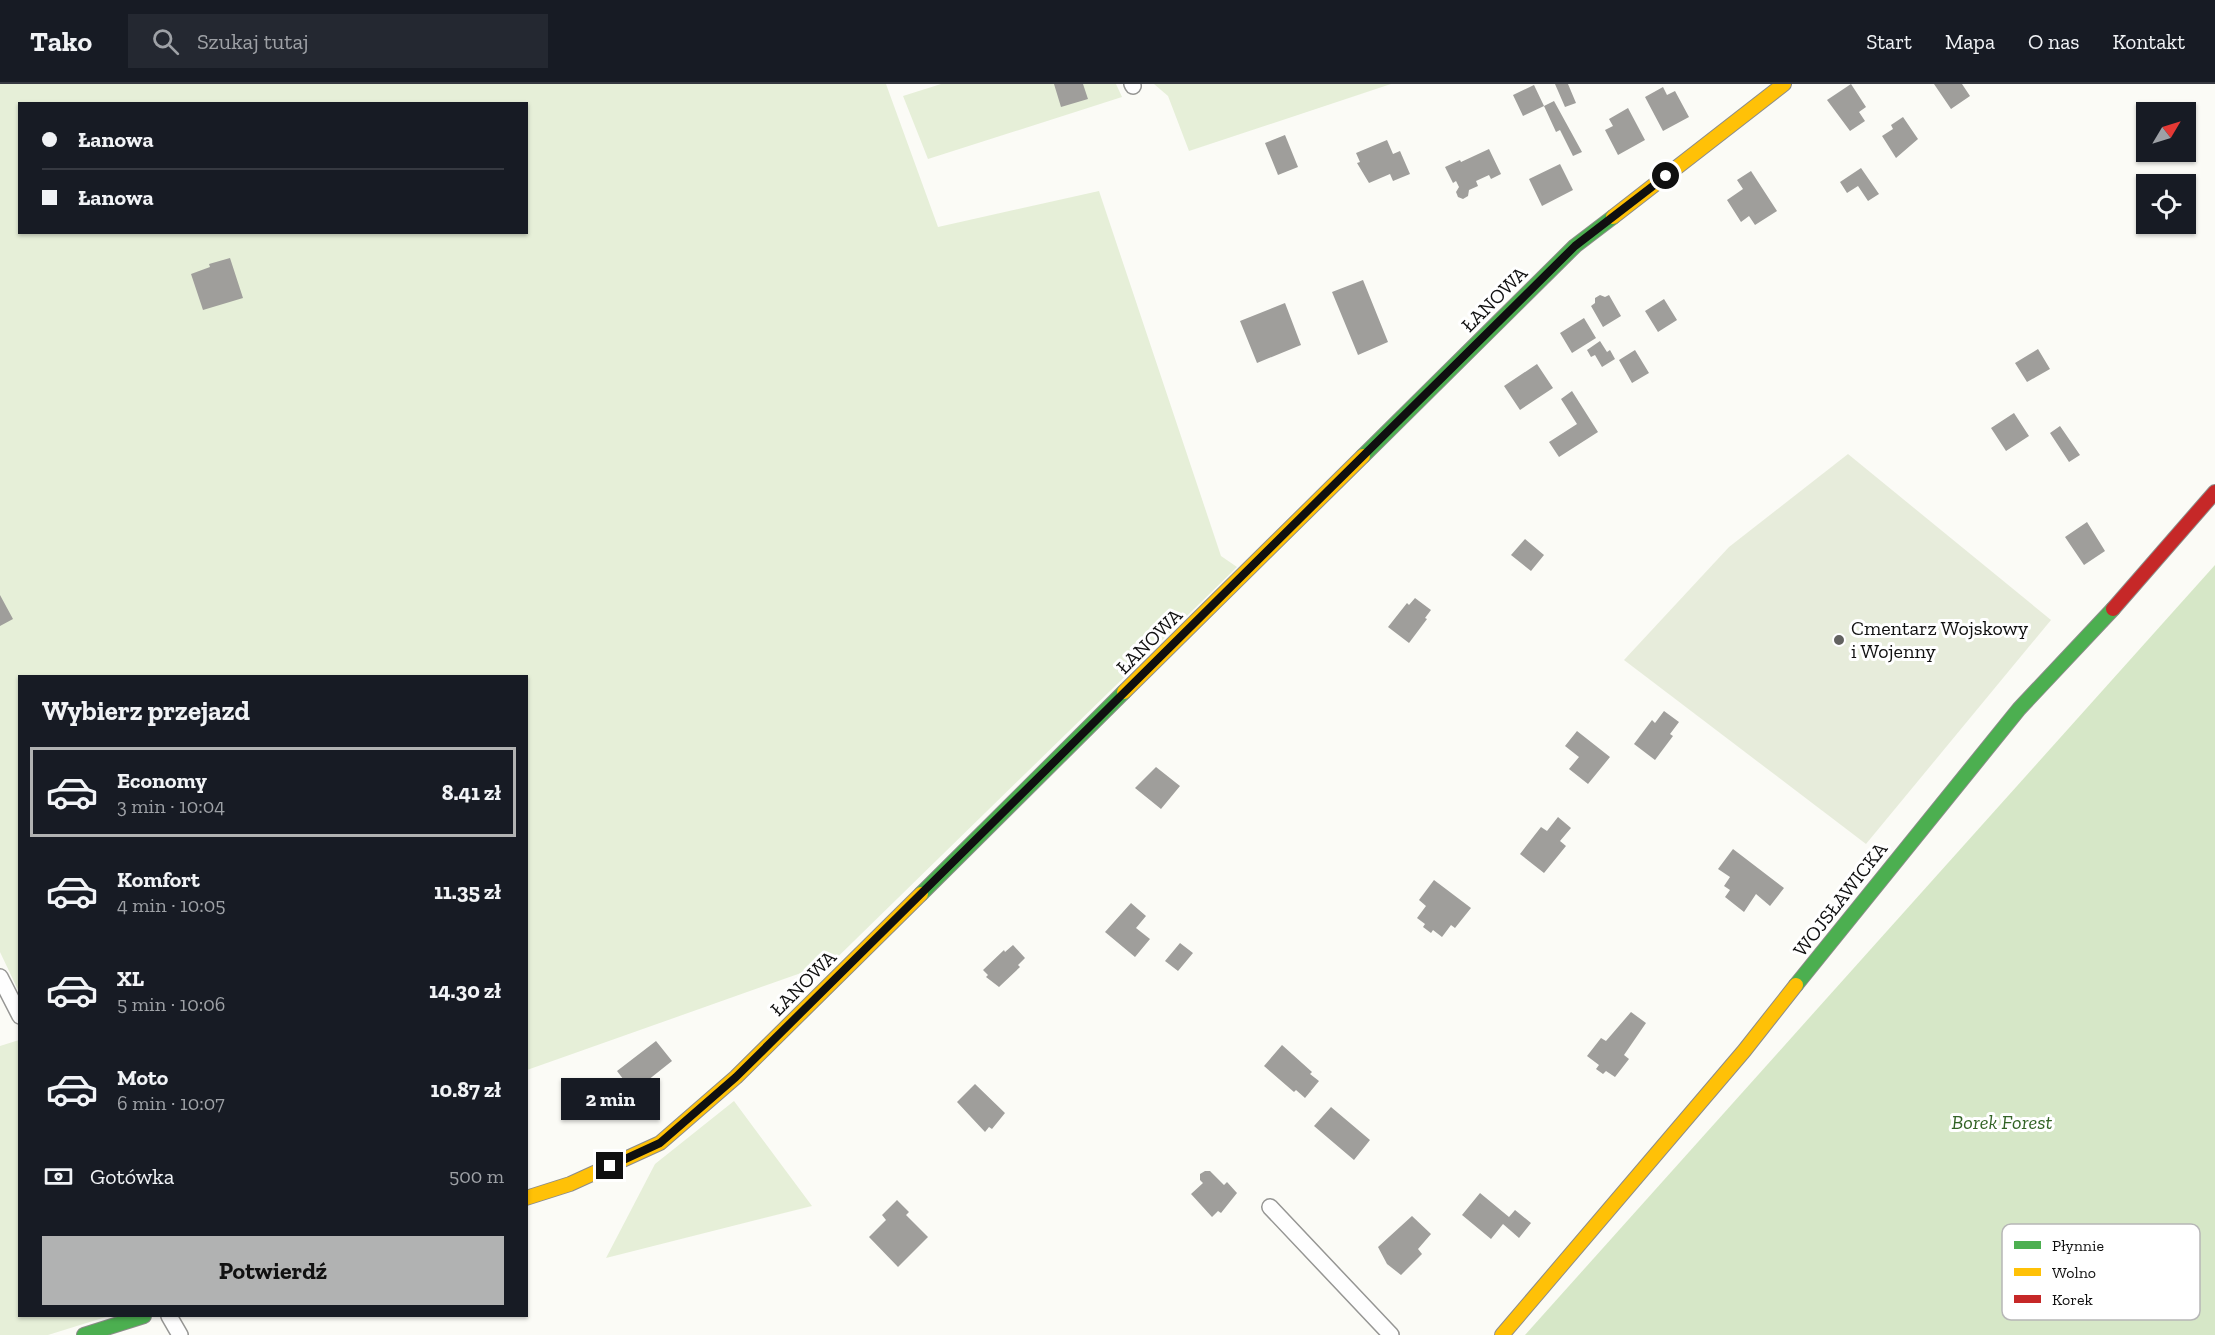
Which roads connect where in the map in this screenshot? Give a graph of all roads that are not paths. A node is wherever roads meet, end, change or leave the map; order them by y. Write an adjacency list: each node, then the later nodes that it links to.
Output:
1 (1784, 84): 5 (street, ŁANOWA)
2 (2215, 492): 12 (street, WOJSŁAWICKA)
3 (0, 977): 4 (street)
4 (18, 1012)
5 (528, 1197)
6 (1270, 1207): 11 (street)
7 (141, 1317): 9 (street)
8 (171, 1317): 10 (street)
9 (84, 1335)
10 (180, 1335)
11 (1391, 1335)
12 (1502, 1335)

